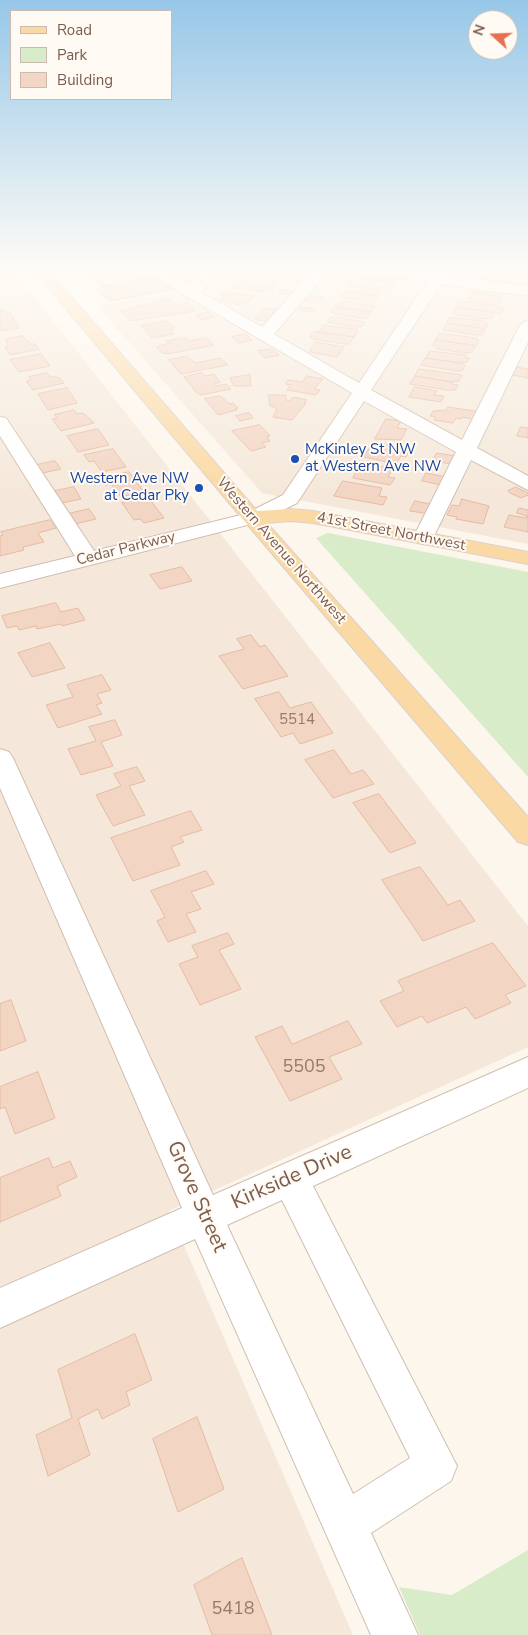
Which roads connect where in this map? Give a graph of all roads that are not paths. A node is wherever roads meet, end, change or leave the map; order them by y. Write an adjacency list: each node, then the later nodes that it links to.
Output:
1 (101, 341): 9 (main road, Western Avenue Northwest)
2 (275, 341): 5 (street)
3 (396, 341): 5 (street, Cedar Parkway)
4 (520, 341): 7 (street)
5 (362, 392): 7 (street); 9 (street, Cedar Parkway)
6 (0, 422): 12 (street)
7 (467, 451): 8 (street); 10 (street)
8 (528, 484)
9 (252, 518): 10 (main road, 41st Street Northwest); 12 (street, Cedar Parkway); 15 (main road, Western Avenue Northwest)
10 (427, 530): 11 (main road, 41st Street Northwest)
11 (528, 558)
12 (88, 559): 13 (street, Cedar Parkway)
13 (0, 581)
14 (0, 758): 18 (street, Grove Street)
15 (528, 835)
16 (528, 1072): 17 (street, Kirkside Drive)
17 (290, 1179): 18 (street, Kirkside Drive); 20 (street)
18 (204, 1217): 19 (street, Kirkside Drive); 20 (street, Grove Street)
19 (0, 1308)
20 (346, 1524): 21 (street, Grove Street)
21 (396, 1635)

